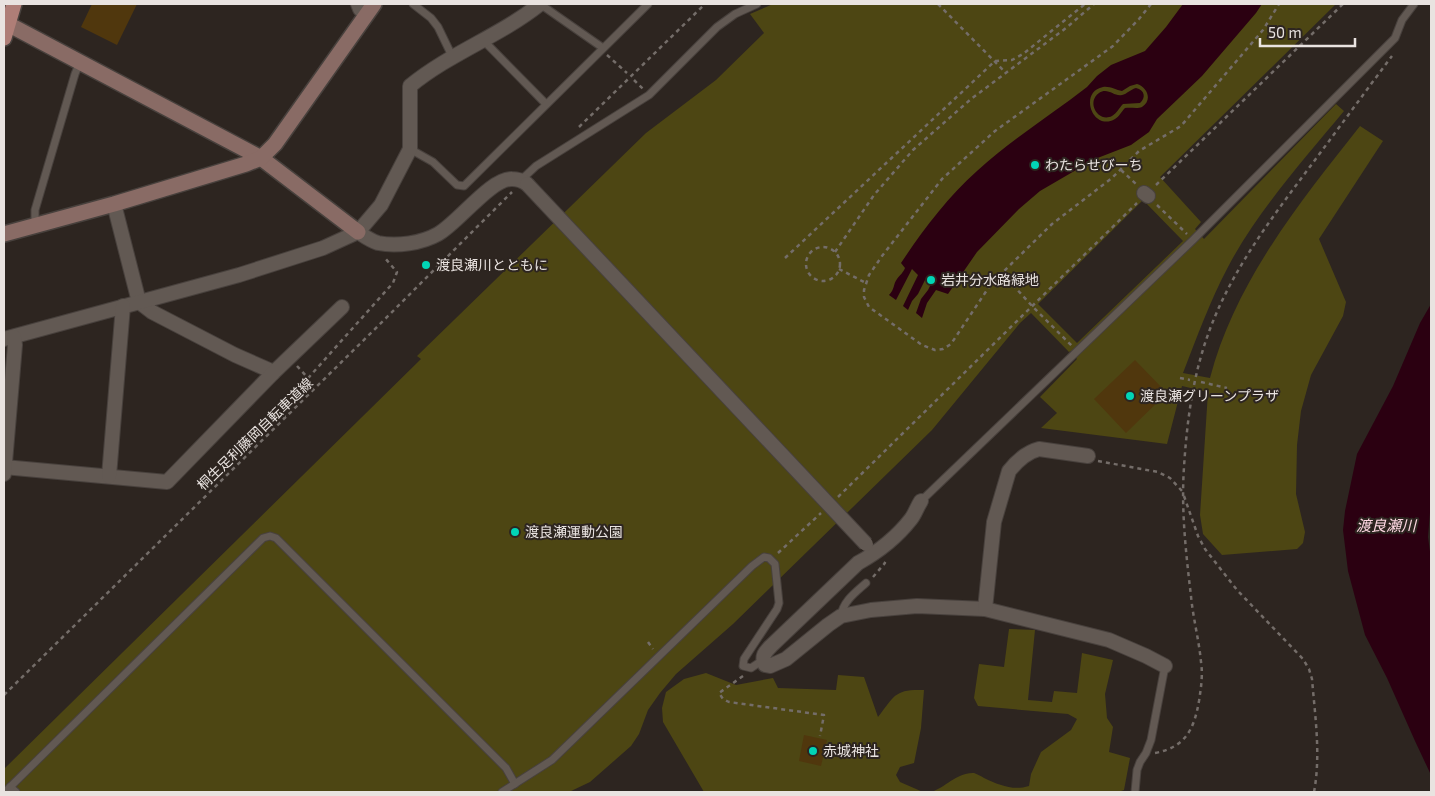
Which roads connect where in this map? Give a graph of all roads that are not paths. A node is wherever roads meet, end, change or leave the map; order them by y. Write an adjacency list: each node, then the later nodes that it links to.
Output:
1 (14, 4): 8 (main road)
2 (413, 4): 11 (lane)
3 (540, 4): 9 (street); 10 (lane)
4 (648, 4): 10 (lane)
5 (757, 4): 16 (lane)
6 (1414, 4): 29 (lane)
7 (366, 7): 15 (street)
8 (5, 28): 12 (street)
9 (483, 40): 11 (street); 13 (lane)
10 (604, 51): 13 (lane)
11 (453, 58): 14 (street)
12 (80, 62): 15 (street); 18 (lane)
13 (546, 104): 14 (lane)
14 (410, 149): 19 (street)
15 (261, 158): 17 (street); 19 (street)
16 (520, 185): 19 (street); 30 (street, bridge)
17 (114, 204): 18 (street); 21 (street)
18 (35, 225): 20 (street)
19 (358, 232): 21 (street)
20 (4, 234)
21 (139, 302): 22 (street); 25 (street)
22 (123, 306): 24 (street); 28 (street)
23 (342, 306): 25 (street)
24 (9, 338): 27 (street)
25 (273, 374): 28 (street)
26 (1088, 456): 32 (street)
27 (4, 470): 28 (street)
28 (109, 476)
29 (920, 501): 30 (street)
30 (870, 549): 34 (street)
31 (866, 583): 33 (lane)
32 (985, 609): 33 (street); 35 (street)
33 (842, 616): 34 (street)
34 (757, 664): 36 (lane)
35 (1165, 666): 39 (lane)
36 (515, 784): 37 (lane); 38 (lane)
37 (10, 790)
38 (502, 792)
39 (1135, 792)

